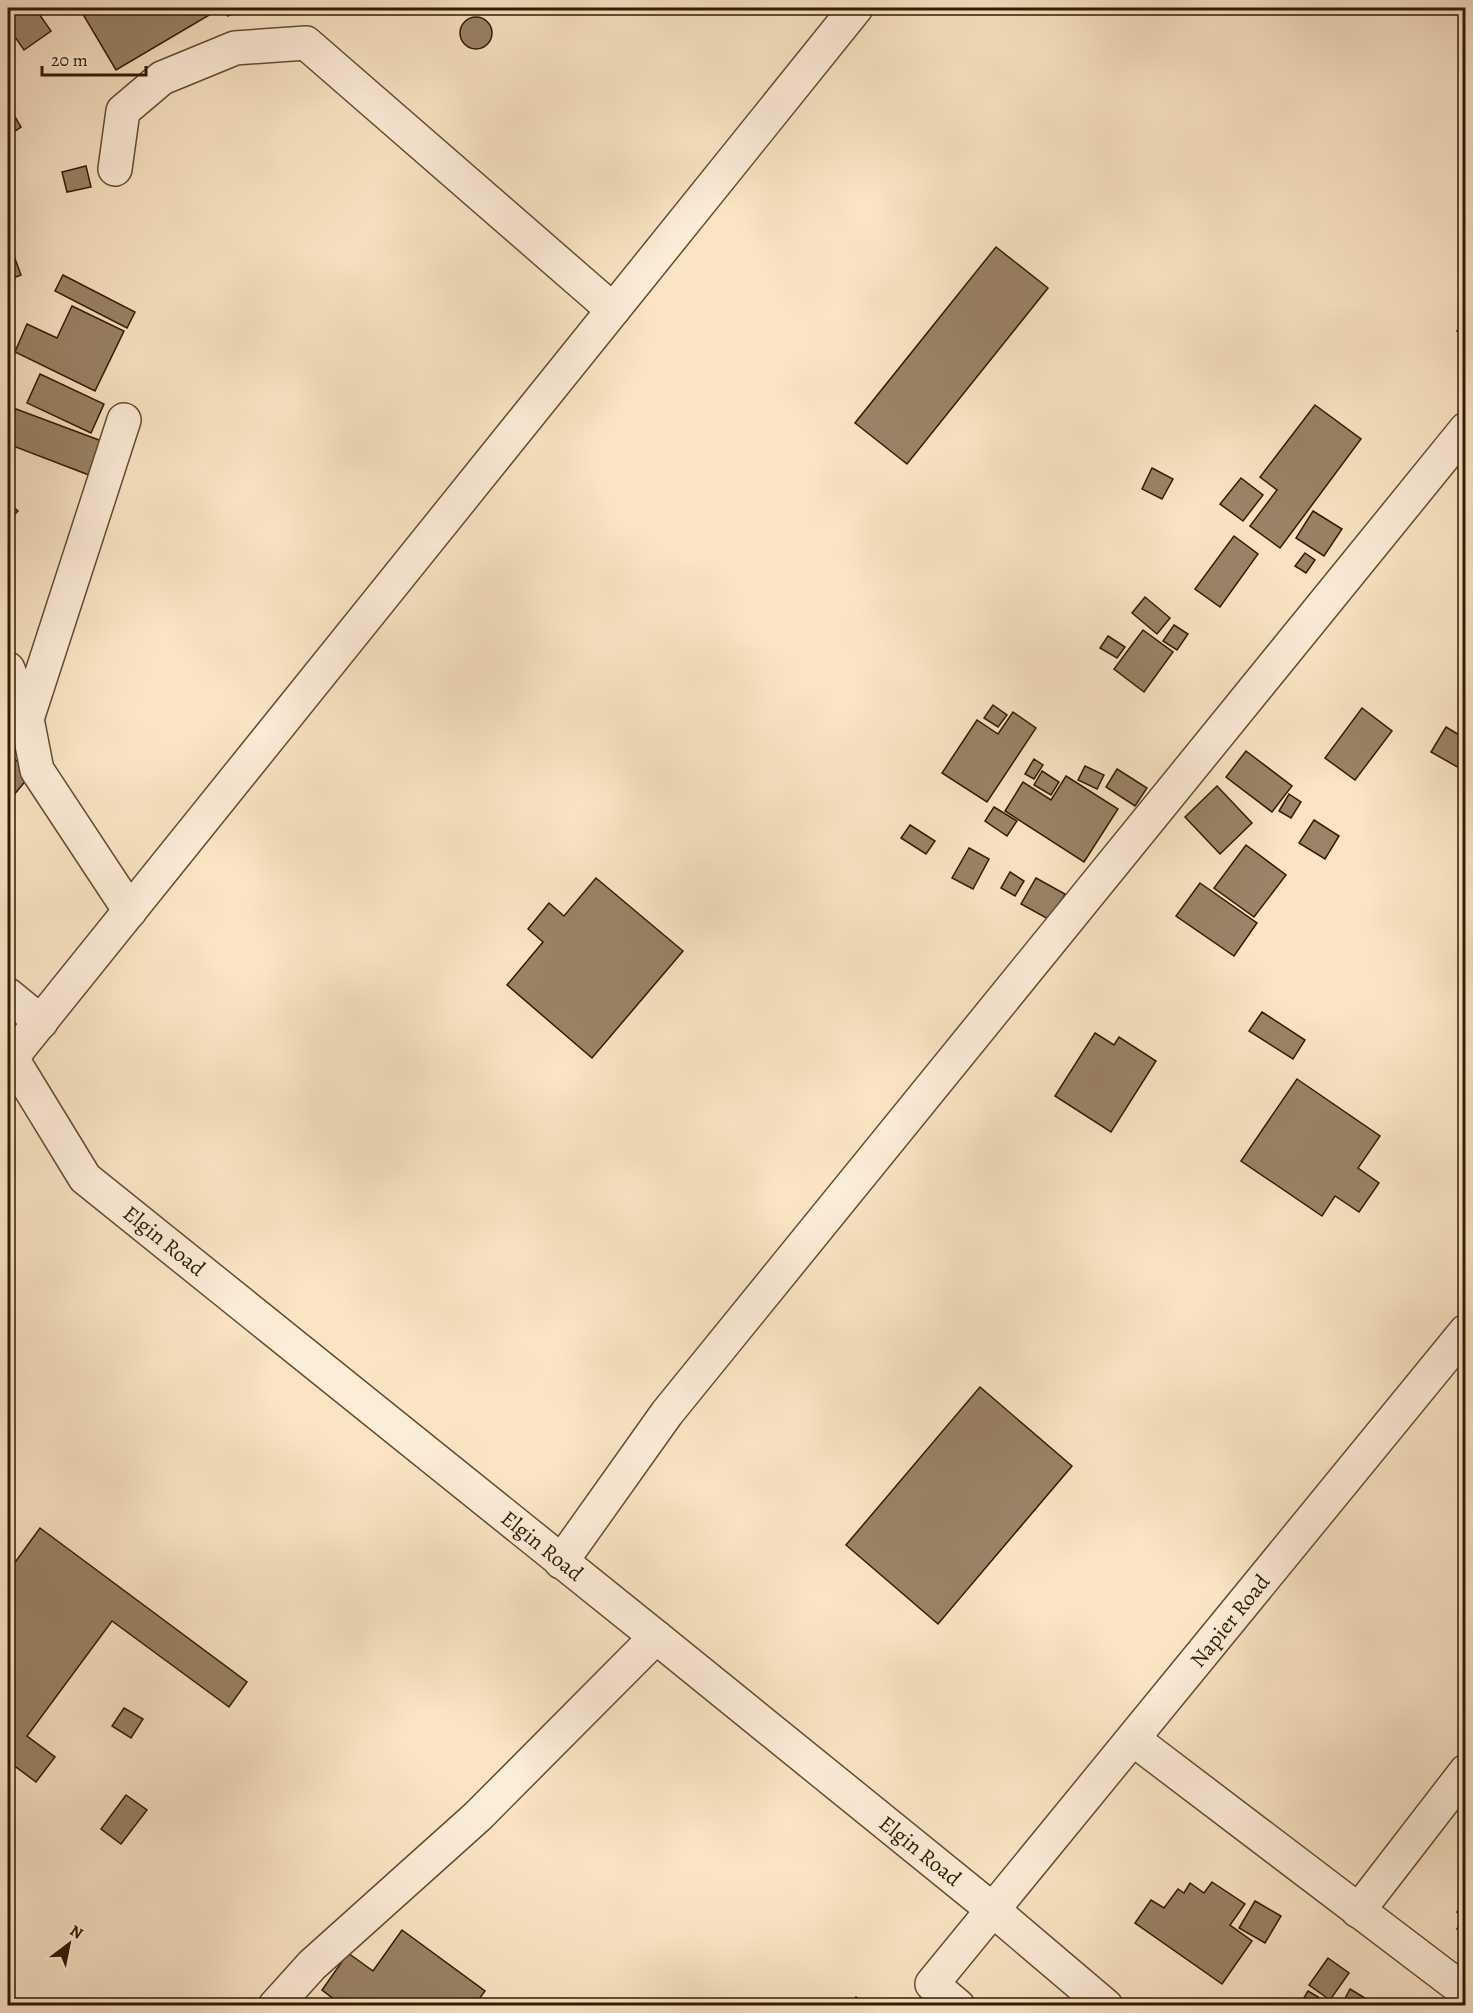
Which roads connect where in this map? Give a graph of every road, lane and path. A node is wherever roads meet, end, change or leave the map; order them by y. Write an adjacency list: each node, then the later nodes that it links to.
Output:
1 (856, 8): 3 (street)
2 (115, 169): 3 (street)
3 (613, 310): 8 (street)
4 (124, 420): 7 (street)
5 (1466, 429): 13 (street)
6 (8, 669): 7 (street)
7 (27, 719): 8 (street)
8 (130, 910): 10 (street)
9 (8, 995): 10 (street)
10 (41, 1022): 11 (street)
11 (9, 1060): 13 (street, Elgin Road)
12 (1466, 1331): 15 (street, Napier Road)
13 (561, 1562): 14 (street, Elgin Road)
14 (656, 1637): 17 (street, Elgin Road); 21 (street)
15 (1133, 1739): 17 (street, Napier Road); 18 (street)
16 (1466, 1771): 18 (street)
17 (993, 1910): 20 (street, Napier Road); 23 (street, Elgin Road)
18 (1358, 1911): 19 (street)
19 (1466, 1992)
20 (926, 1995): 22 (street)
21 (275, 2006)
22 (958, 2006)
23 (1106, 2006)

